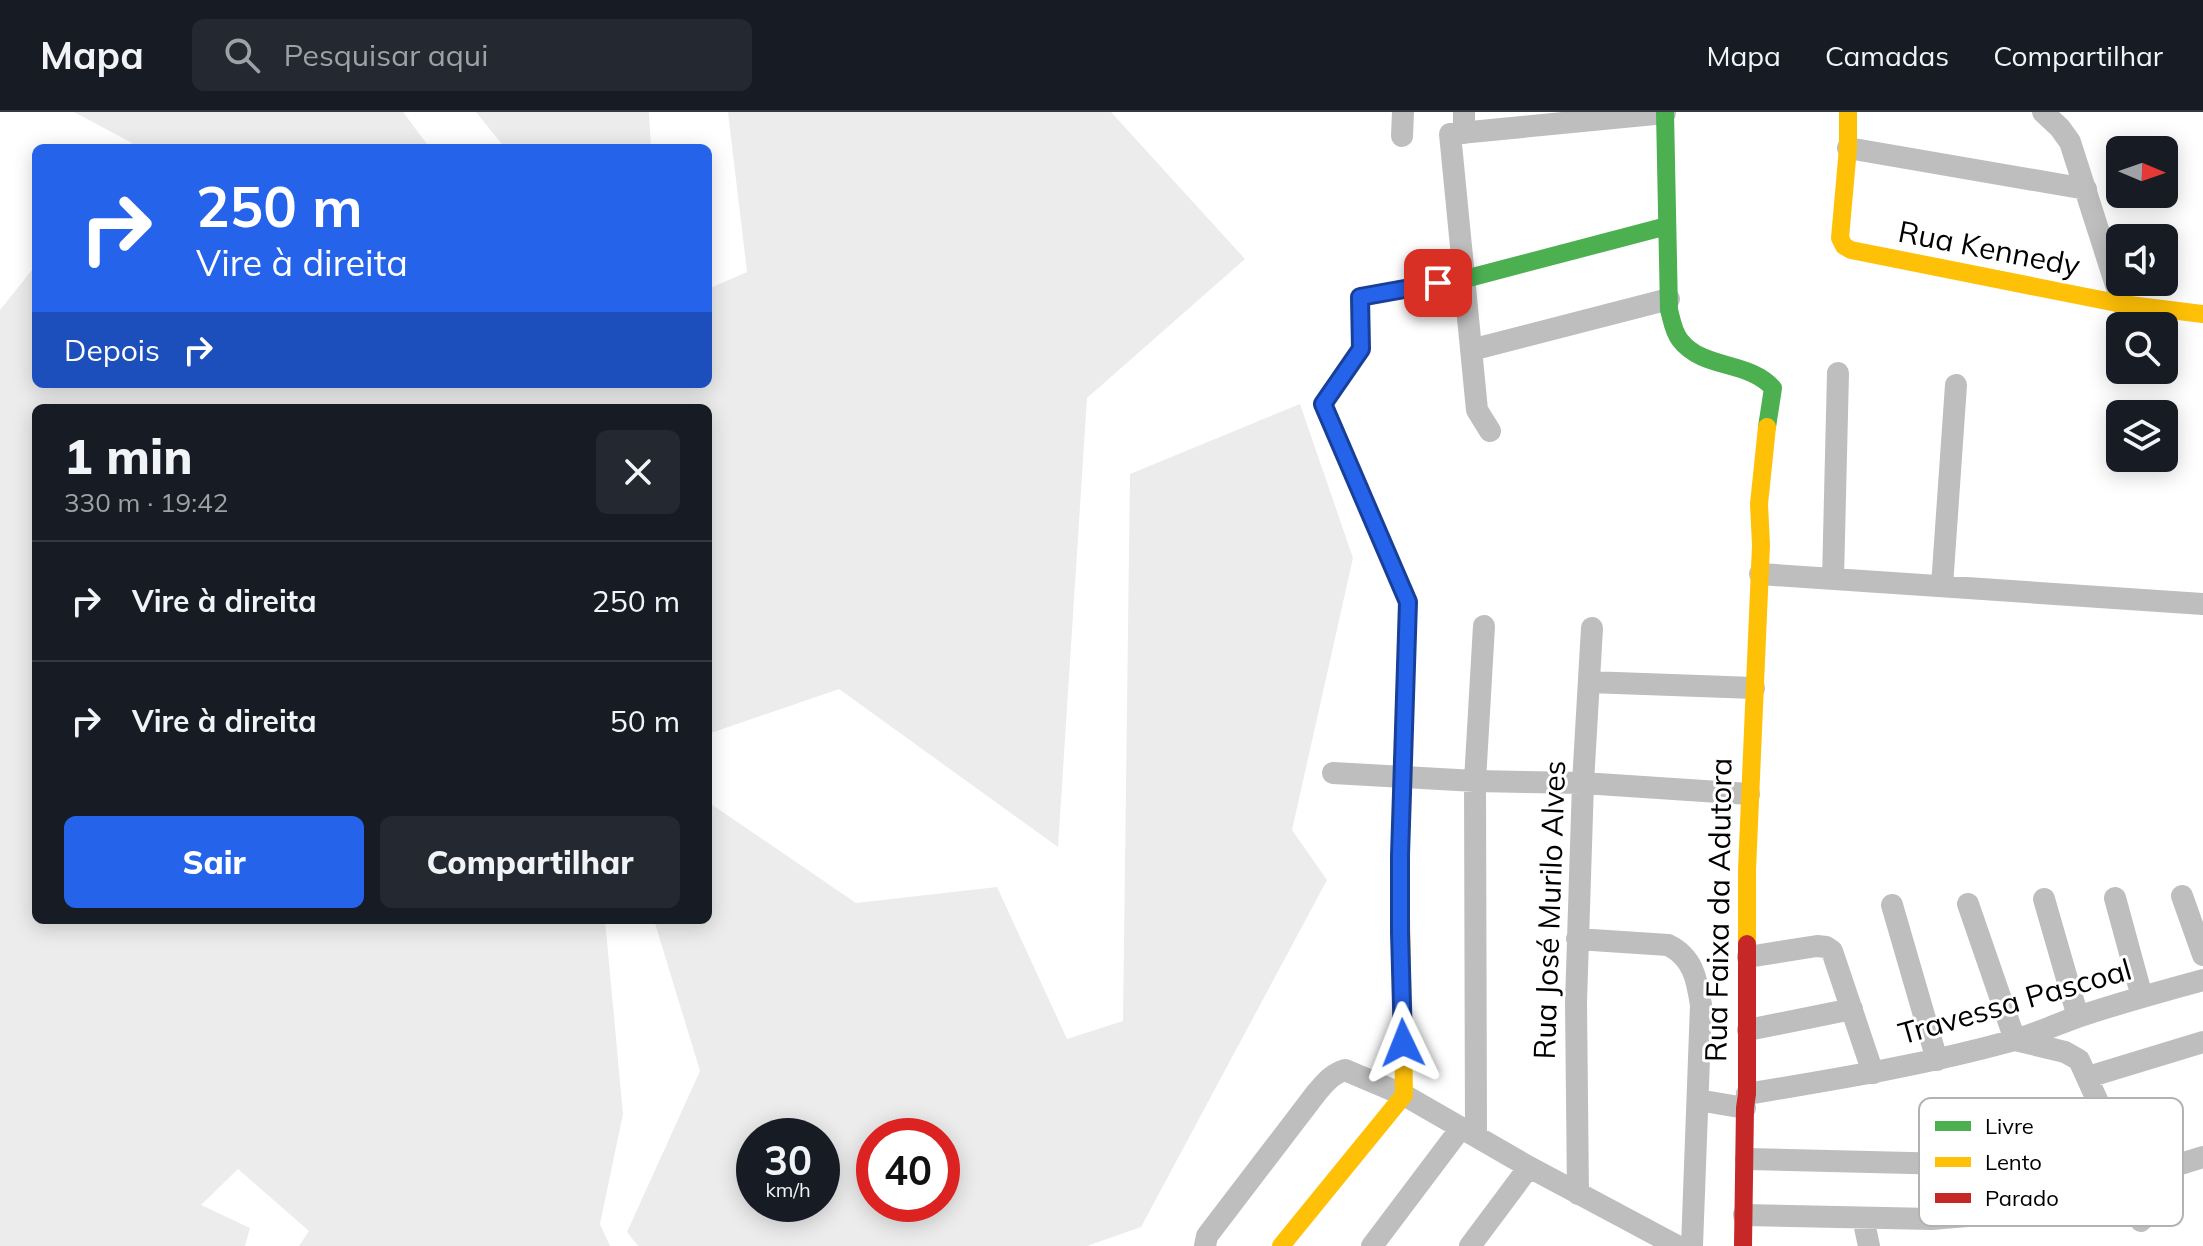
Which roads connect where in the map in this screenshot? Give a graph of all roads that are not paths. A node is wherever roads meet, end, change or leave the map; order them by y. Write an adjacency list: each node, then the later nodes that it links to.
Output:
1 (1403, 112): 8 (street)
2 (1665, 112): 5 (street); 11 (street, Rua Faixa da Adutora)
3 (1848, 112): 9 (street)
4 (2043, 112): 10 (street)
5 (1602, 116): 6 (street)
6 (1526, 119): 7 (street)
7 (1464, 122): 12 (street)
8 (1402, 136)
9 (1848, 148): 10 (street); 14 (street, Rua Kennedy)
10 (2086, 189): 14 (street)
11 (1667, 226): 12 (street); 13 (street, Rua Faixa da Adutora)
12 (1465, 279): 16 (street); 29 (street)
13 (1669, 299): 16 (street); 20 (street, Rua Faixa da Adutora)
14 (2122, 304): 15 (street, Rua Kennedy)
15 (2203, 314)
16 (1471, 350): 19 (street)
17 (1838, 373): 21 (street)
18 (1956, 385): 22 (street)
19 (1490, 431)
20 (1760, 574): 21 (street); 27 (street, Rua Faixa da Adutora)
21 (1833, 579): 22 (street)
22 (1942, 586): 23 (street)
23 (2203, 604)
24 (1484, 626): 30 (street)
25 (1592, 628): 26 (street, Rua José Murilo Alves)
26 (1589, 682): 27 (street); 31 (street, Rua José Murilo Alves)
27 (1754, 688): 32 (street, Rua Faixa da Adutora)
28 (1333, 773): 29 (street)
29 (1402, 777): 30 (street); 51 (street)
30 (1475, 781): 31 (street); 55 (street)
31 (1583, 783): 32 (street); 38 (street, Rua José Murilo Alves)
32 (1749, 794): 40 (street, Rua Faixa da Adutora)
33 (2182, 896): 39 (street)
34 (2115, 898): 42 (street)
35 (2044, 899): 44 (street)
36 (1968, 904): 46 (street)
37 (1892, 905): 48 (street)
38 (1577, 939): 53 (street, Rua Faixa da Adutora); 61 (street, Rua José Murilo Alves)
39 (2203, 955)
40 (1748, 957): 43 (street); 45 (street, Rua Faixa da Adutora)
41 (2203, 980): 42 (street, Travessa Pascoal)
42 (2142, 997): 44 (street, Travessa Pascoal)
43 (1852, 1009): 45 (street); 49 (street)
44 (2078, 1017): 46 (street, Travessa Pascoal)
45 (1748, 1030): 54 (street, Rua Faixa da Adutora)
46 (2015, 1040): 48 (street, Travessa Pascoal); 50 (street)
47 (2203, 1042): 50 (street)
48 (1937, 1060): 49 (street, Travessa Pascoal)
49 (1873, 1073): 54 (street, Travessa Pascoal)
50 (2088, 1077): 52 (street)
51 (1404, 1095): 55 (street); 65 (street); 67 (street)
52 (2095, 1098)
53 (1698, 1100): 54 (street, Travessa Pascoal); 70 (street, Rua Faixa da Adutora)
54 (1746, 1101): 57 (street, Rua Faixa da Adutora)
55 (1468, 1132): 60 (street); 66 (street)
56 (2203, 1157): 59 (street)
57 (1746, 1159): 58 (street); 62 (street, Rua Faixa da Adutora)
58 (1919, 1163)
59 (2183, 1163)
60 (1529, 1167): 61 (street); 68 (street)
61 (1578, 1194): 69 (street)
62 (1744, 1215): 63 (street); 71 (street, Rua Faixa da Adutora)
63 (1863, 1218): 64 (street); 72 (street)
64 (1919, 1219)
65 (1206, 1241)
66 (1373, 1245)
67 (1281, 1246)
68 (1470, 1246)
69 (1677, 1246)
70 (1692, 1246)
71 (1743, 1246)
72 (1869, 1246)

